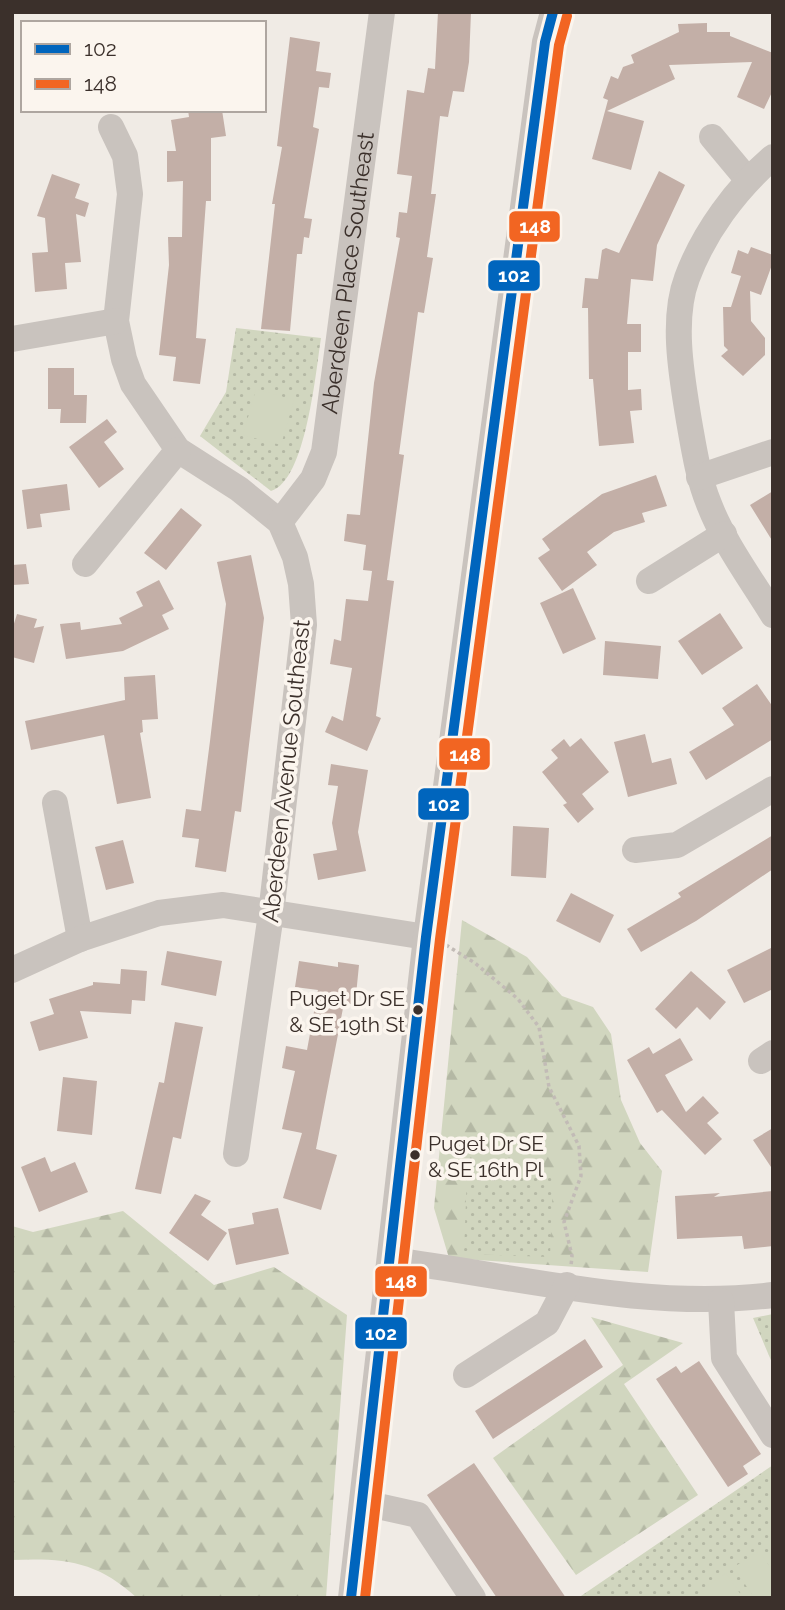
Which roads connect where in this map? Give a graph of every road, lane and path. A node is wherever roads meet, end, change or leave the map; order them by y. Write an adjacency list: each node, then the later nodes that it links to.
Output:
1 (382, 12): 12 (street, Aberdeen Place Southeast)
2 (553, 12): 21 (street)
3 (111, 127): 7 (street, Aberdeen Avenue Southeast)
4 (712, 137): 6 (street)
5 (773, 157): 6 (street)
6 (747, 179): 11 (street)
7 (116, 321): 8 (street); 9 (street, Aberdeen Avenue Southeast)
8 (12, 339)
9 (178, 450): 12 (street, Aberdeen Avenue Southeast); 14 (street)
10 (773, 452): 11 (street)
11 (699, 477): 13 (street)
12 (280, 522): 20 (street, Aberdeen Avenue Southeast)
13 (724, 534): 15 (street); 16 (street)
14 (85, 564)
15 (649, 581)
16 (773, 615)
17 (773, 789): 19 (street)
18 (55, 803): 22 (street)
19 (635, 850)
20 (271, 914): 21 (street); 22 (street); 24 (street, Aberdeen Avenue Southeast)
21 (426, 937): 25 (street); 26 (path)
22 (80, 939): 23 (street)
23 (12, 970)
24 (236, 1154)
25 (391, 1260): 26 (street); 31 (street)
26 (567, 1285): 28 (street); 29 (street)
27 (773, 1295): 28 (street)
28 (720, 1301): 30 (street)
29 (466, 1375)
30 (773, 1435)
31 (363, 1503): 32 (street); 33 (street)
32 (351, 1598)
33 (472, 1598)

